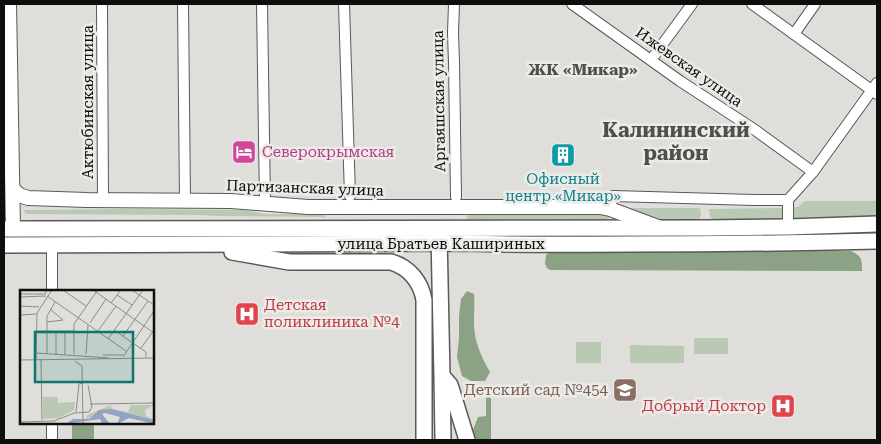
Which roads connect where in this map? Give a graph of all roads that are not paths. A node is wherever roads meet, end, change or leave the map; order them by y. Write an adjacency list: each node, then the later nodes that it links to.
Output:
1 (10, 4): 15 (main road)
2 (102, 4): 18 (street, Актюбинская улица)
3 (183, 4): 19 (street)
4 (262, 4): 21 (street)
5 (344, 4): 16 (street)
6 (454, 4): 17 (street, Аргаяшская улица)
7 (572, 4): 12 (street, Ижевская улица)
8 (692, 4): 12 (street)
9 (752, 4): 11 (street)
10 (815, 4): 11 (street)
11 (794, 34): 13 (street)
12 (652, 60): 14 (street, Ижевская улица)
13 (875, 89): 14 (street)
14 (813, 172): 20 (street)
15 (13, 189): 18 (main road, Партизанская улица); 27 (main road)
16 (350, 196)
17 (456, 197)
18 (103, 200): 19 (main road, Партизанская улица)
19 (185, 200): 21 (main road, Партизанская улица)
20 (788, 200): 23 (street); 25 (street)
21 (265, 203): 22 (main road, Партизанская улица)
22 (415, 208): 23 (main road, Партизанская улица); 28 (main road)
23 (605, 208): 26 (main road)
24 (877, 224): 25 (main road, улица Братьев Кашириных)
25 (788, 227): 26 (main road, улица Братьев Кашириных)
26 (661, 228): 28 (main road, улица Братьев Кашириных)
27 (7, 236): 28 (main road, улица Братьев Кашириных); 30 (main road, улица Братьев Кашириных)
28 (439, 236): 29 (main road, улица Братьев Кашириных); 31 (main road, улица Братьев Кашириных); 33 (main road)
29 (877, 240)
30 (52, 245): 31 (main road, улица Братьев Кашириных); 32 (street)
31 (194, 245): 36 (main road)
32 (52, 290)
33 (442, 377): 37 (main road); 38 (main road)
34 (52, 424): 35 (street)
35 (52, 440)
36 (424, 440)
37 (443, 440)
38 (467, 440)

